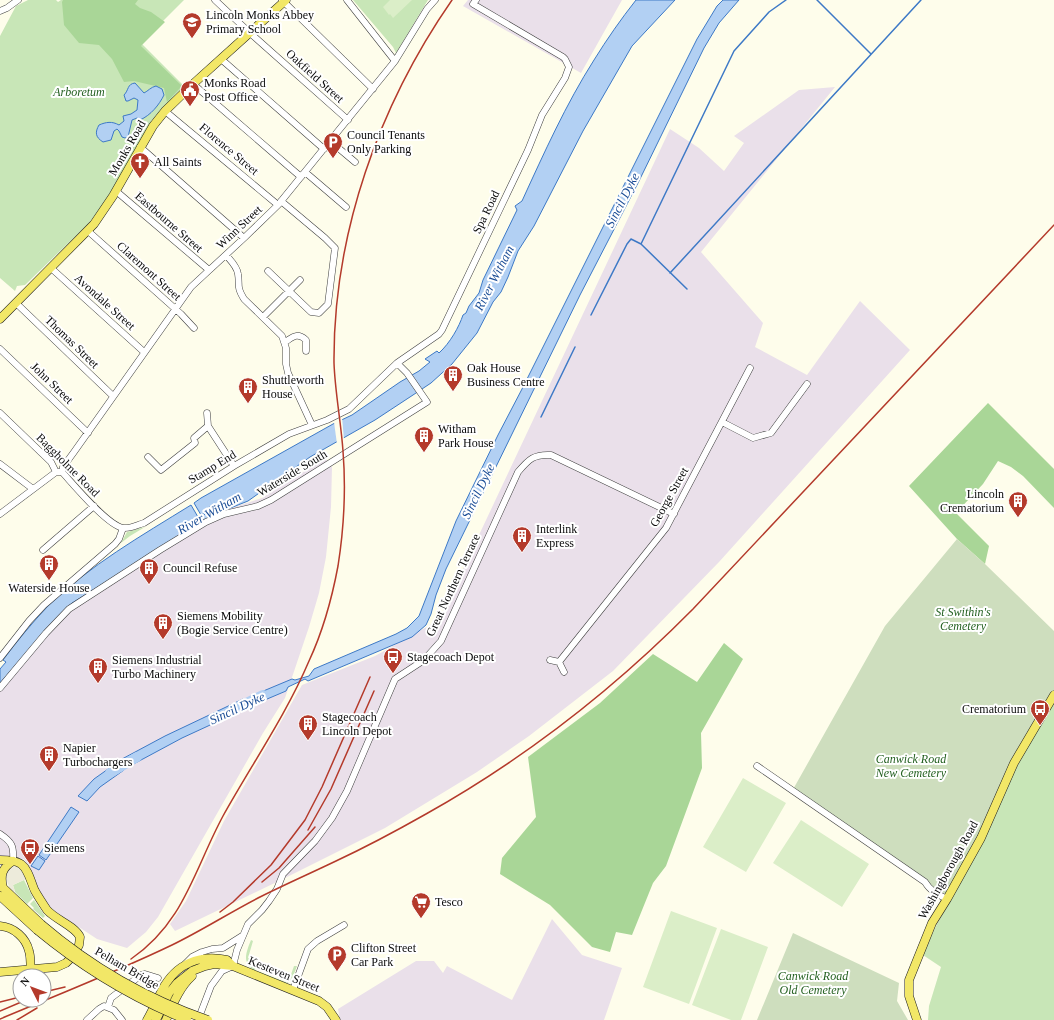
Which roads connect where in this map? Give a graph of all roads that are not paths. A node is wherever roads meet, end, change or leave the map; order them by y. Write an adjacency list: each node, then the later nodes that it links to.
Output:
1 (18, 0): 7 (street)
2 (215, 0): 8 (street, Oakfield Street)
3 (347, 0): 10 (street)
4 (435, 0): 10 (street, Winn Street)
5 (476, 0): 40 (street, Spa Road)
6 (284, 1): 8 (main road, Monks Road); 12 (street)
7 (0, 11)
8 (250, 33): 9 (main road, Monks Road); 14 (street, Oakfield Street)
9 (221, 59): 11 (main road, Monks Road); 17 (street)
10 (395, 61): 12 (street, Winn Street)
11 (193, 84): 13 (main road, Monks Road); 19 (street)
12 (373, 89): 14 (street, Winn Street)
13 (165, 111): 16 (main road, Monks Road); 21 (street, Florence Street)
14 (348, 120): 15 (street, Winn Street)
15 (330, 141): 17 (street, Winn Street); 18 (street)
16 (140, 147): 20 (main road, Monks Road); 24 (street)
17 (324, 149): 19 (street, Winn Street)
18 (355, 162)
19 (303, 174): 21 (street, Winn Street); 22 (street)
20 (116, 191): 23 (main road, Monks Road); 27 (street, Eastbourne Street)
21 (279, 203): 24 (street, Winn Street); 30 (street, Florence Street)
22 (346, 207)
23 (88, 231): 26 (main road, Monks Road); 32 (street, Claremont Street)
24 (244, 238): 25 (street, Winn Street)
25 (226, 255): 27 (street, Winn Street); 33 (street)
26 (51, 268): 31 (main road, Monks Road); 39 (street, Avondale Street)
27 (208, 270): 32 (street, Winn Street)
28 (268, 271): 30 (street)
29 (300, 280): 30 (street)
30 (289, 291): 33 (street)
31 (16, 303): 34 (main road, Monks Road); 43 (street, Thomas Street)
32 (175, 309): 35 (street, Claremont Street); 39 (street, Winn Street)
33 (263, 317): 36 (street)
34 (0, 319)
35 (194, 328)
36 (285, 342): 38 (street); 47 (street)
37 (0, 349): 49 (street, John Street)
38 (306, 351)
39 (144, 352): 43 (street, Winn Street)
40 (397, 363): 47 (street, Spa Road); 64 (street, Waterside South)
41 (750, 368): 46 (street, George Street)
42 (807, 384): 46 (street)
43 (113, 396): 49 (street, Winn Street)
44 (0, 413): 53 (street, Baggholme Road)
45 (207, 413): 48 (street)
46 (722, 422): 57 (street, George Street)
47 (312, 425): 52 (street, Stamp End)
48 (208, 426): 50 (street); 52 (street)
49 (88, 433): 53 (street, Winn Street)
50 (148, 457)
51 (0, 464): 54 (street)
52 (234, 466): 58 (street, Stamp End)
53 (59, 472): 54 (street); 55 (street, Baggholme Road)
54 (33, 489): 56 (street)
55 (94, 506): 58 (street, Baggholme Road); 59 (street)
56 (0, 514)
57 (674, 514): 62 (street, George Street); 75 (street, Great Northern Terrace)
58 (123, 528): 60 (street)
59 (43, 550)
60 (0, 658)
61 (550, 660): 62 (street)
62 (559, 662): 63 (street)
63 (564, 672)
64 (0, 688)
65 (1054, 695): 71 (main road, Washingborough Road)
66 (758, 766): 71 (street)
67 (0, 834): 69 (street)
68 (0, 860): 69 (main road)
69 (13, 861): 70 (main road); 80 (main road)
70 (1, 893): 74 (main road)
71 (947, 899): 95 (main road, Washingborough Road)
72 (0, 926): 79 (main road)
73 (344, 926): 84 (street)
74 (39, 927): 91 (main road, Pelham Bridge, bridge); 93 (main road, Pelham Bridge, bridge)
75 (242, 936): 76 (street); 78 (street, Great Northern Terrace)
76 (186, 963): 78 (main road); 88 (main road)
77 (205, 966): 78 (main road); 89 (main road); 90 (main road)
78 (232, 966): 84 (main road, Kesteven Street); 92 (street, Kesteven Street)
79 (31, 968)
80 (48, 968)
81 (12, 971): 82 (main road)
82 (0, 972)
83 (158, 978): 85 (street)
84 (293, 990): 94 (main road, Kesteven Street)
85 (108, 1007): 86 (street); 87 (street)
86 (122, 1019)
87 (87, 1020)
88 (147, 1020)
89 (156, 1020)
90 (166, 1020)
91 (187, 1020)
92 (198, 1020)
93 (208, 1020)
94 (336, 1020)
95 (917, 1020)

